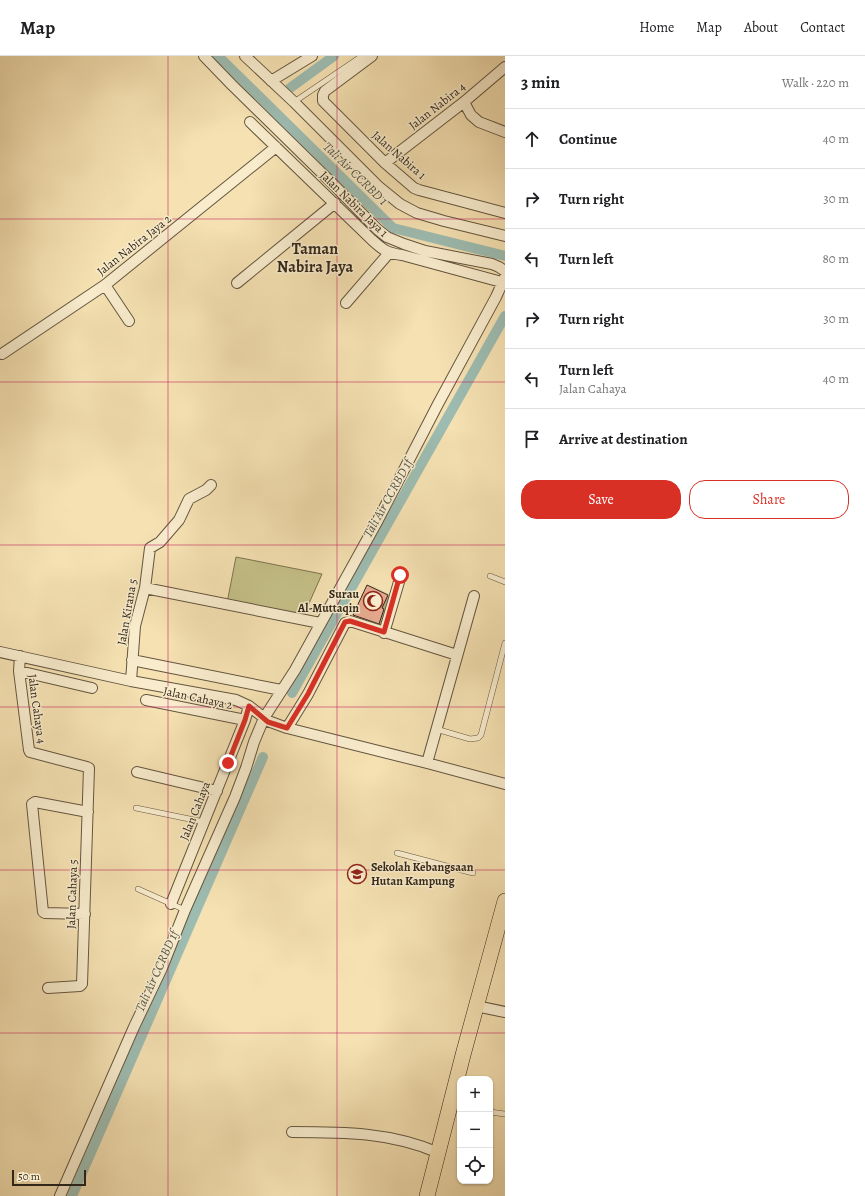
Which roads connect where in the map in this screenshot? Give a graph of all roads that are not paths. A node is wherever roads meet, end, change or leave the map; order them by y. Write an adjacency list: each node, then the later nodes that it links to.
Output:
1 (204, 56): 19 (street)
2 (245, 56): 8 (street)
3 (312, 56): 8 (street)
4 (362, 56): 9 (lane)
5 (372, 56): 14 (street, Jalan Nabira 1)
6 (505, 67): 7 (street, Jalan Nabira 4)
7 (501, 76): 10 (street, Jalan Nabira 4)
8 (271, 80): 9 (street)
9 (294, 102): 17 (street)
10 (464, 102): 12 (street); 14 (street, Jalan Nabira 4)
11 (250, 122): 13 (street, Jalan Nabira Jaya 1)
12 (505, 132)
13 (276, 147): 15 (street, Jalan Nabira Jaya 1); 22 (street, Jalan Nabira Jaya 2)
14 (385, 163): 16 (street, Jalan Nabira 1)
15 (334, 203): 18 (street, Jalan Nabira Jaya 1); 21 (street)
16 (505, 213)
17 (505, 236)
18 (389, 253): 20 (street, Jalan Nabira Jaya 1); 23 (street)
19 (505, 271)
20 (504, 281): 32 (street)
21 (237, 283)
22 (105, 285): 24 (street); 25 (street, Jalan Nabira Jaya 2)
23 (346, 303)
24 (129, 321)
25 (2, 354)
26 (211, 485): 30 (street, Jalan Kirana 5)
27 (400, 575): 33 (street)
28 (490, 576): 29 (lane)
29 (505, 582)
30 (145, 588): 32 (street); 38 (street, Jalan Kirana 5)
31 (474, 596): 36 (street)
32 (320, 622): 42 (street)
33 (384, 632): 36 (street); 47 (street)
34 (505, 643): 48 (lane)
35 (0, 652): 37 (street)
36 (457, 655): 48 (street)
37 (20, 656): 39 (street, Jalan Cahaya 4); 40 (street)
38 (132, 660): 40 (street, Jalan Kirana 5); 42 (street)
39 (19, 671): 41 (street); 50 (street, Jalan Cahaya 4)
40 (131, 681): 44 (street)
41 (92, 688)
42 (281, 690): 45 (street)
43 (146, 700): 46 (street, Jalan Cahaya 2)
44 (249, 706): 45 (street); 46 (street, Jalan Cahaya)
45 (264, 718): 47 (street); 62 (street)
46 (245, 720): 53 (street, Jalan Cahaya)
47 (287, 728): 49 (street)
48 (436, 729): 49 (street)
49 (427, 763): 52 (street)
50 (89, 768): 55 (street, Jalan Cahaya 5)
51 (137, 772): 53 (street)
52 (505, 784)
53 (217, 791): 56 (street, Jalan Cahaya)
54 (136, 808): 56 (lane)
55 (88, 812): 63 (street, Jalan Cahaya 5); 63 (street)
56 (204, 822): 61 (street, Jalan Cahaya)
57 (397, 853): 58 (lane)
58 (473, 873)
59 (138, 889): 61 (lane)
60 (505, 901): 65 (main road)
61 (171, 904): 62 (lane)
62 (185, 910): 71 (street)
63 (85, 914): 64 (street, Jalan Cahaya 5)
64 (48, 988)
65 (476, 1006): 66 (street); 70 (main road)
66 (505, 1012)
67 (493, 1112): 68 (lane)
68 (505, 1114)
69 (292, 1132): 70 (street)
70 (439, 1153): 72 (main road)
71 (60, 1196)
72 (427, 1196)

